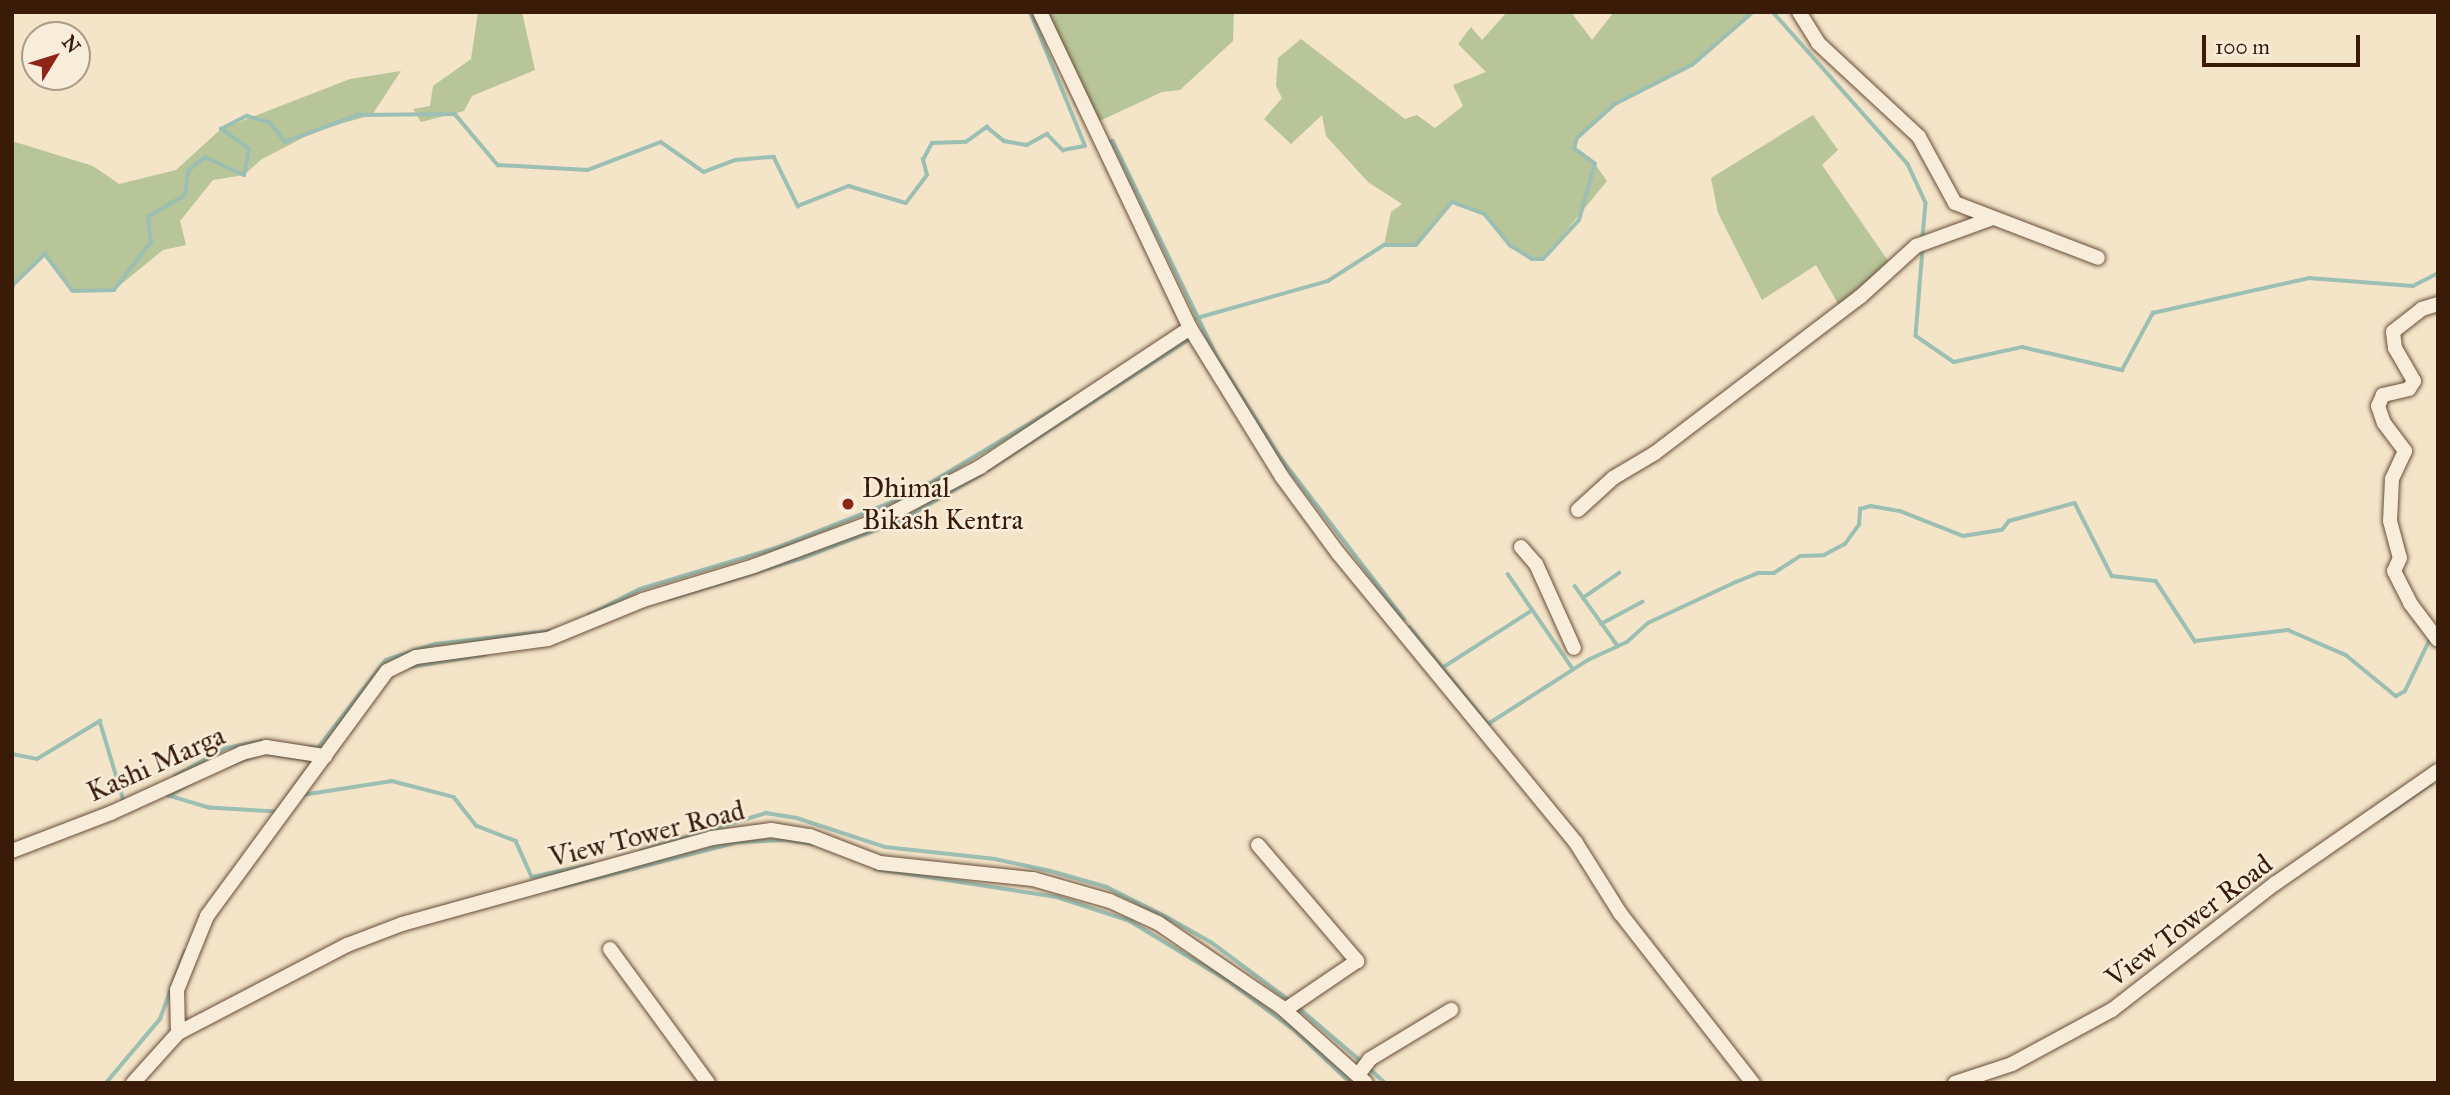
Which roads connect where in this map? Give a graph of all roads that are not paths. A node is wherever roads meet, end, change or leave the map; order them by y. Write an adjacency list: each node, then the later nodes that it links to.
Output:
1 (1040, 12): 6 (street)
2 (1799, 12): 3 (street)
3 (1990, 219): 4 (street); 7 (street)
4 (2098, 258)
5 (2438, 304): 9 (street)
6 (1190, 328): 11 (street); 22 (street)
7 (1578, 510)
8 (1521, 547): 10 (street)
9 (2438, 640)
10 (1574, 648)
11 (325, 755): 14 (street, Kashi Marga); 18 (street)
12 (2438, 771): 23 (street, View Tower Road)
13 (1258, 845): 16 (street)
14 (12, 851)
15 (610, 949): 21 (street)
16 (1285, 1010): 18 (street, View Tower Road); 19 (street, View Tower Road)
17 (1451, 1010): 19 (street)
18 (178, 1032): 20 (street, View Tower Road)
19 (1362, 1079)
20 (133, 1083)
21 (708, 1083)
22 (1753, 1083)
23 (1955, 1083)

